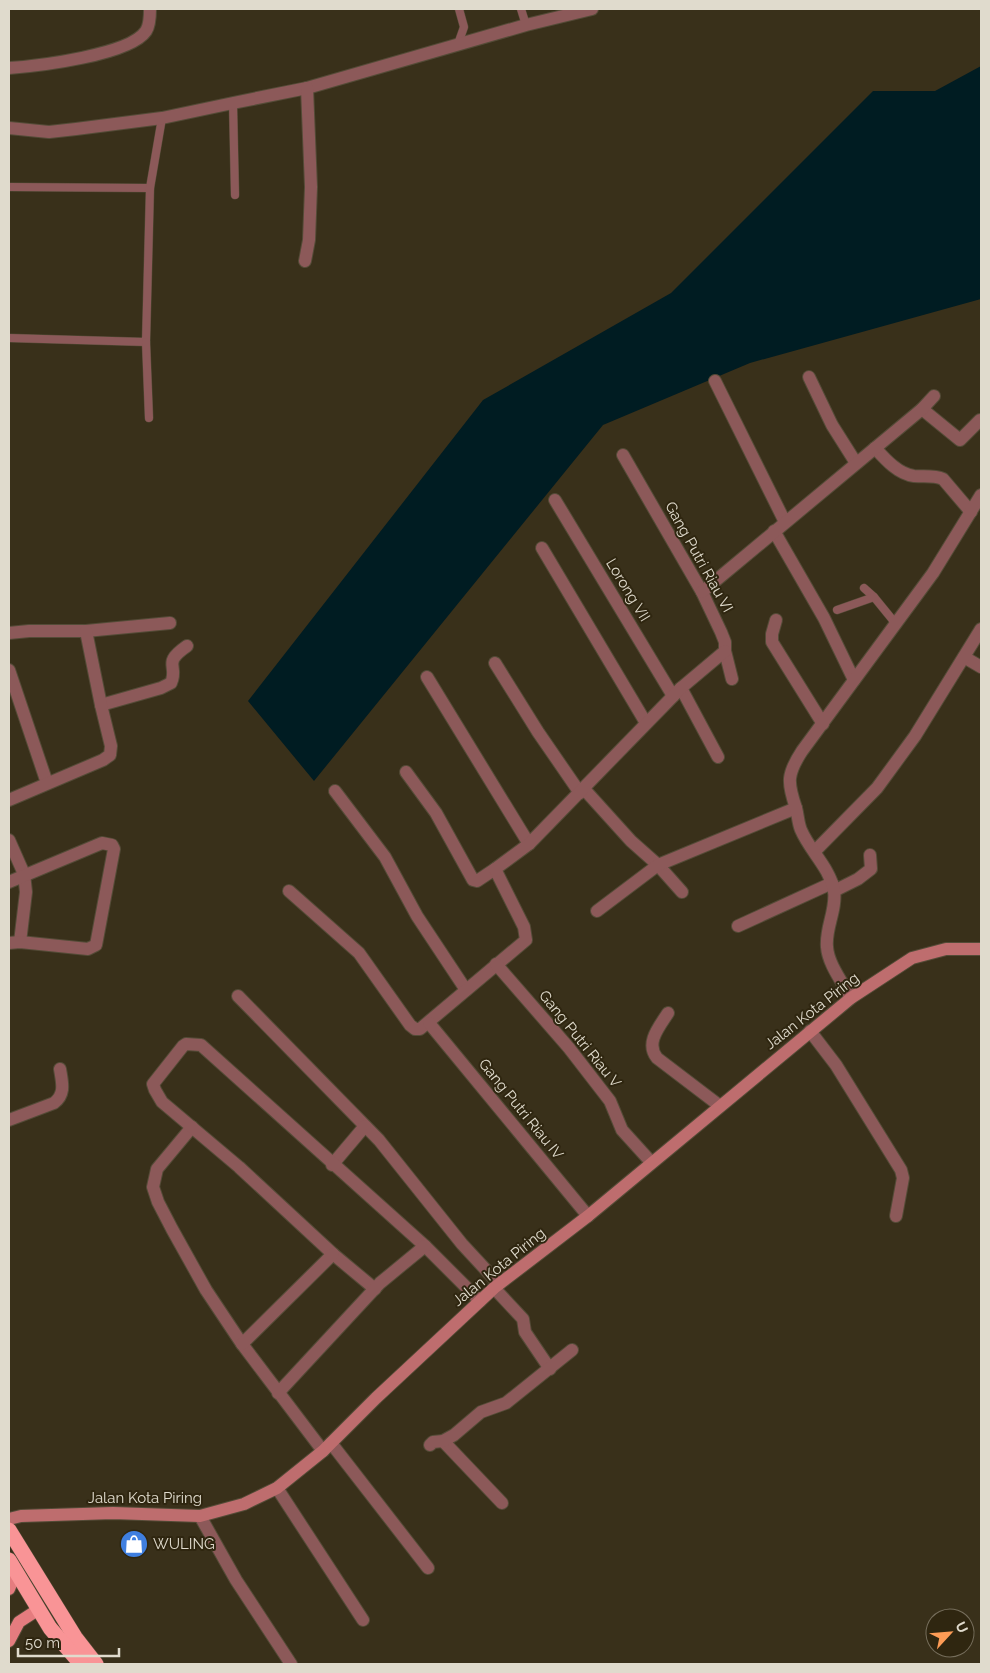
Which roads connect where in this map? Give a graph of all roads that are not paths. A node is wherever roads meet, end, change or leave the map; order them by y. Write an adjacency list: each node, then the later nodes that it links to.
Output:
1 (150, 9): 7 (street)
2 (459, 9): 6 (lane)
3 (521, 9): 5 (lane)
4 (592, 9): 5 (street)
5 (526, 25): 6 (street)
6 (458, 44): 8 (street)
7 (9, 68)
8 (307, 88): 9 (street); 15 (street)
9 (233, 103): 10 (street); 14 (lane)
10 (162, 118): 11 (street); 13 (lane)
11 (9, 128)
12 (9, 187): 13 (lane)
13 (150, 188): 17 (lane)
14 (234, 195)
15 (305, 261)
16 (9, 338): 17 (lane)
17 (146, 342): 22 (lane)
18 (809, 377): 26 (street)
19 (715, 381): 30 (street)
20 (934, 396): 21 (street)
21 (922, 409): 23 (street); 24 (street)
22 (148, 418)
23 (980, 420)
24 (875, 448): 26 (street); 29 (street)
25 (623, 455): 34 (street, Gang Putri Riau VI)
26 (856, 463): 30 (street)
27 (981, 495): 29 (street)
28 (555, 500): 52 (street, Lorong VII)
29 (971, 512): 39 (street)
30 (785, 522): 31 (street)
31 (774, 532): 34 (street); 51 (street)
32 (542, 548): 54 (street)
33 (864, 588): 35 (lane)
34 (702, 592): 44 (street, Gang Putri Riau VI)
35 (874, 597): 36 (lane); 39 (lane)
36 (837, 610)
37 (776, 620): 55 (street)
38 (170, 623): 41 (street)
39 (896, 624): 51 (street)
40 (981, 629): 45 (street)
41 (86, 630): 42 (street); 53 (street)
42 (9, 633)
43 (187, 646): 53 (street)
44 (725, 651): 50 (street, Gang Putri Riau VI); 52 (street)
45 (964, 657): 47 (street); 65 (street)
46 (495, 663): 60 (street)
47 (981, 667)
48 (9, 670): 58 (street)
49 (427, 677): 64 (street)
50 (732, 679)
51 (854, 680): 55 (street)
52 (677, 692): 54 (street); 56 (street, Lorong VII)
53 (101, 705): 58 (street)
54 (646, 723): 60 (street)
55 (823, 724): 62 (street)
56 (718, 757)
57 (406, 772): 68 (street)
58 (47, 783): 61 (street)
59 (335, 791): 78 (street)
60 (582, 791): 64 (street); 67 (street)
61 (9, 800)
62 (796, 808): 65 (street); 67 (street)
63 (9, 840): 69 (street)
64 (529, 844): 68 (street)
65 (815, 851): 70 (street)
66 (870, 855): 70 (street)
67 (658, 865): 72 (street); 73 (street)
68 (495, 869): 77 (street)
69 (14, 876): 75 (street); 75 (street)
70 (833, 887): 74 (street); 80 (street)
71 (289, 891): 82 (street)
72 (682, 892)
73 (597, 912)
74 (738, 926)
75 (14, 942)
76 (981, 950): 80 (street, Jalan Kota Piring)
77 (496, 964): 78 (street); 89 (street, Gang Putri Riau V)
78 (466, 990): 82 (street)
79 (238, 996): 87 (street)
80 (851, 998): 83 (street, Jalan Kota Piring)
81 (668, 1013): 85 (street)
82 (429, 1023): 91 (street, Gang Putri Riau IV)
83 (810, 1031): 85 (street, Jalan Kota Piring); 92 (street)
84 (60, 1069): 86 (street)
85 (720, 1106): 89 (street, Jalan Kota Piring)
86 (9, 1120)
87 (365, 1126): 90 (street); 95 (street)
88 (192, 1127): 90 (street); 94 (street); 98 (street)
89 (651, 1162): 91 (street, Jalan Kota Piring)
90 (332, 1165): 93 (street)
91 (588, 1216): 95 (street, Jalan Kota Piring)
92 (896, 1216)
93 (425, 1246): 96 (street); 97 (street)
94 (333, 1254): 96 (street); 98 (street)
95 (497, 1286): 97 (street, Jalan Kota Piring); 100 (street)
96 (375, 1289): 101 (street)
97 (480, 1300): 102 (street, Jalan Kota Piring)
98 (242, 1344): 101 (street)
99 (572, 1350): 100 (street)
100 (550, 1369): 104 (street)
101 (278, 1394): 102 (street)
102 (327, 1447): 103 (street, Jalan Kota Piring); 109 (street)
103 (277, 1488): 105 (street, Jalan Kota Piring); 112 (street)
104 (502, 1503)
105 (200, 1516): 106 (street, Jalan Kota Piring); 116 (street)
106 (9, 1519)
107 (9, 1530): 115 (highway)
108 (12, 1566): 110 (main road); 111 (highway)
109 (428, 1568)
110 (9, 1589)
111 (39, 1609): 113 (main road); 114 (highway)
112 (363, 1620)
113 (9, 1642)
114 (81, 1664)
115 (96, 1664)
116 (291, 1664)

